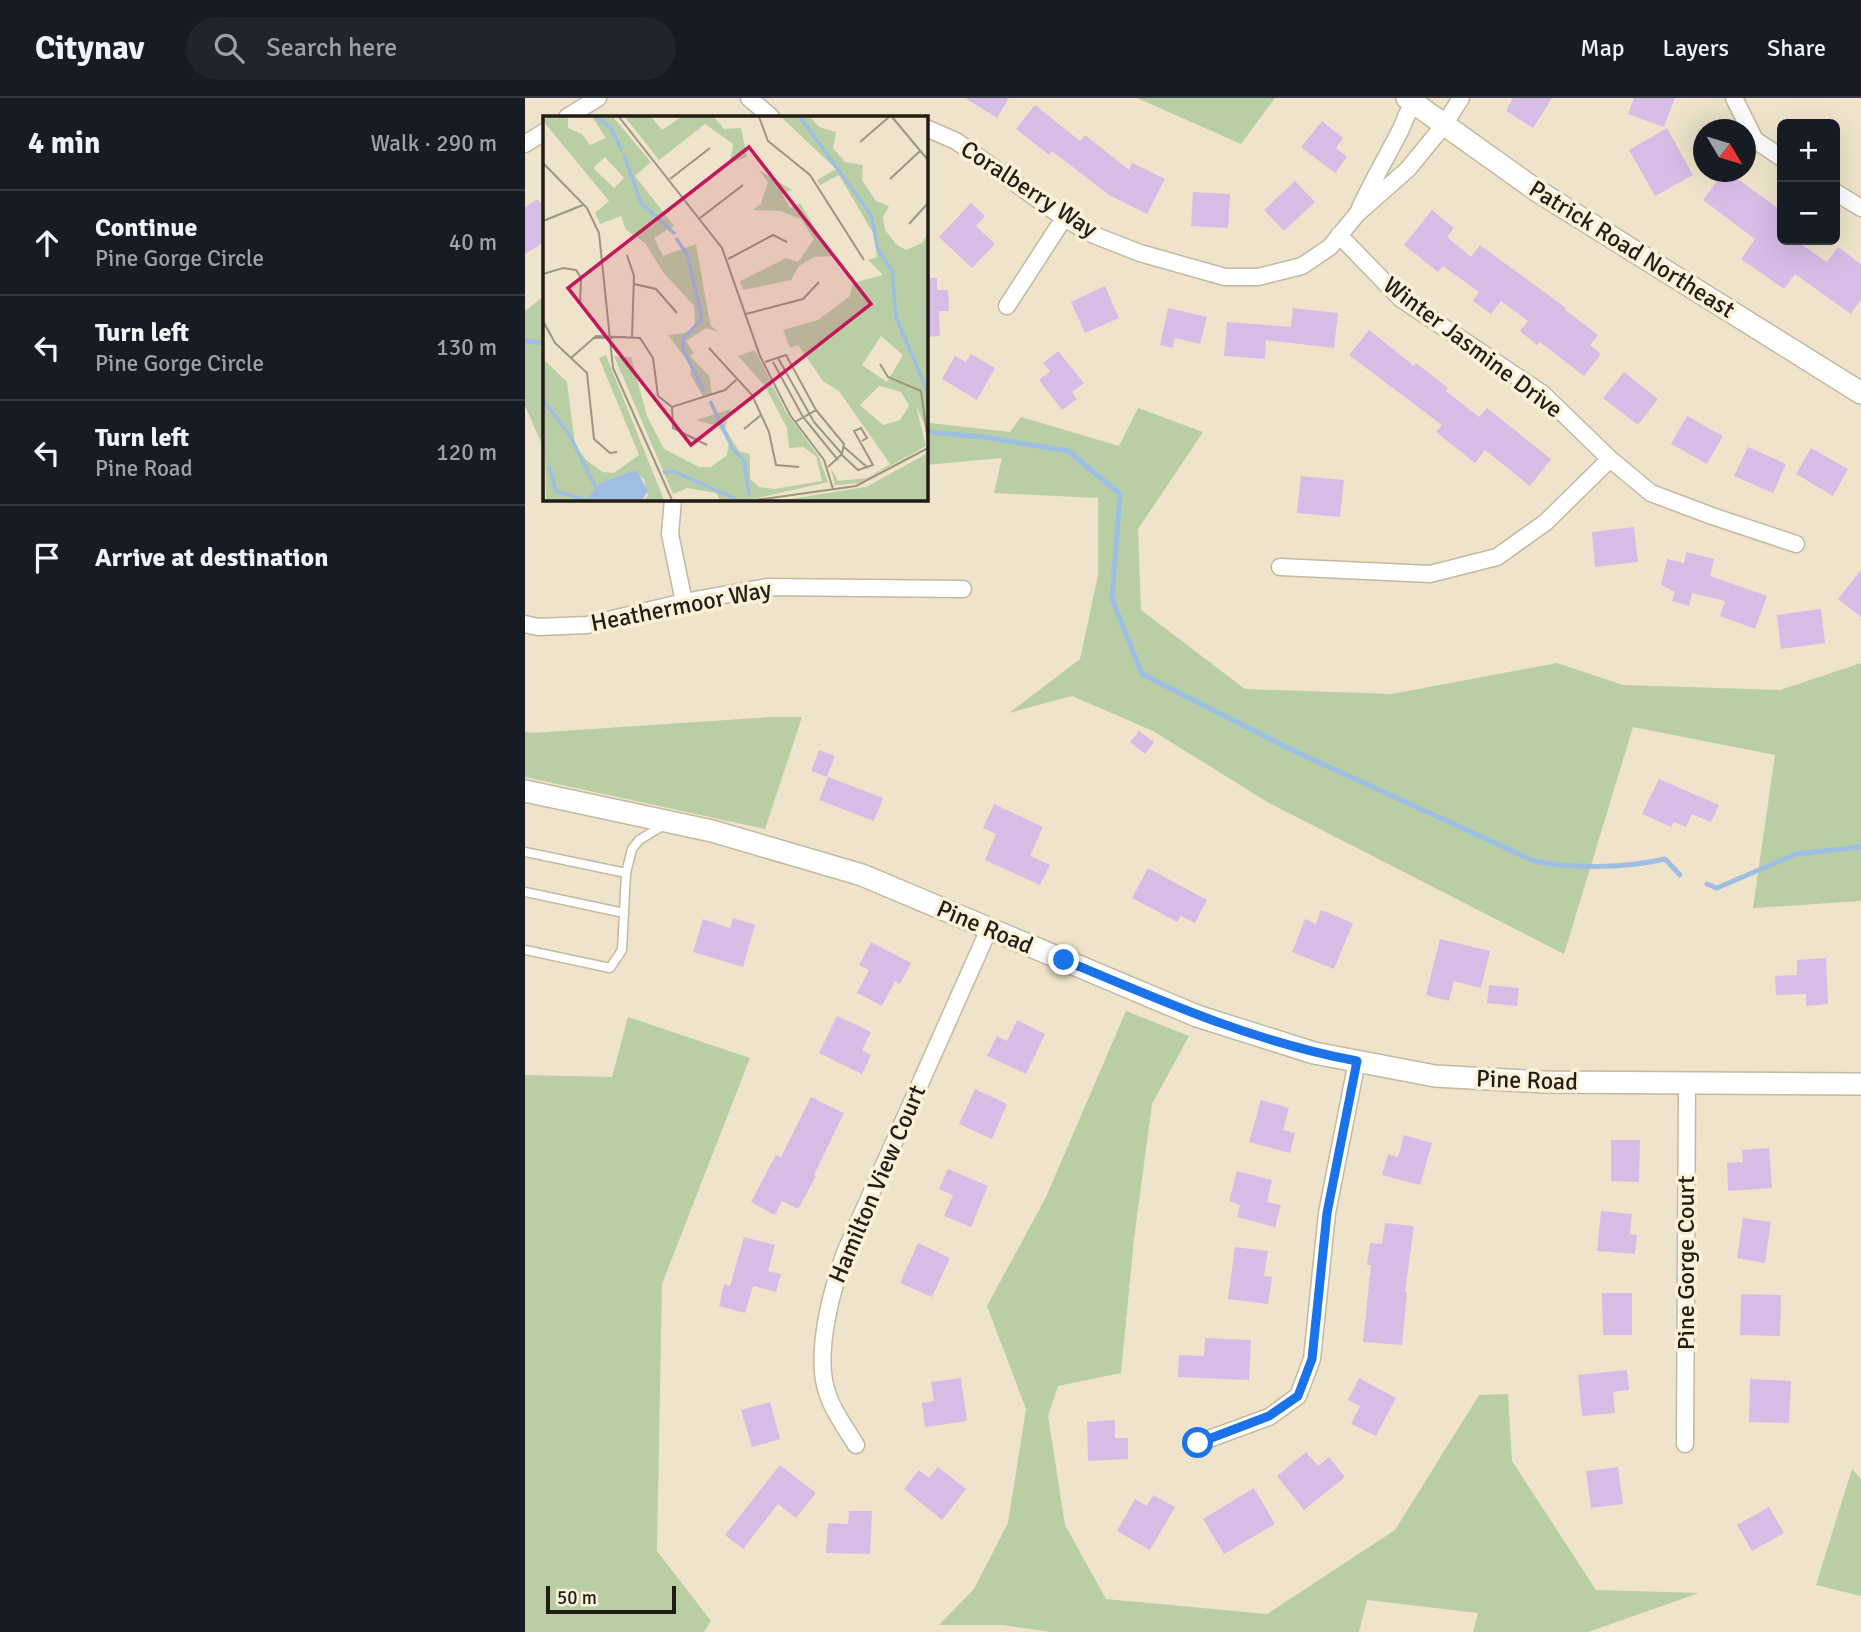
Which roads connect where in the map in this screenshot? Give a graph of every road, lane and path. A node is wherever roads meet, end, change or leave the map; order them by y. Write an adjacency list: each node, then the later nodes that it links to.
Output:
1 (598, 98): 6 (street)
2 (749, 98): 7 (street)
3 (1461, 98): 8 (street, Coralberry Way)
4 (1734, 98): 12 (street)
5 (1412, 99): 8 (street, Patrick Road Northeast); 15 (street, Coralberry Way)
6 (569, 116)
7 (770, 116)
8 (1444, 125): 15 (street, Coralberry Way); 19 (street, Patrick Road Northeast)
9 (927, 128): 16 (street, Coralberry Way)
10 (543, 133): 11 (street)
11 (525, 144)
12 (1777, 155)
13 (1840, 195): 14 (street)
14 (1861, 208)
15 (1357, 214): 17 (street, Coralberry Way)
16 (1064, 218): 17 (street, Coralberry Way); 18 (street)
17 (1339, 236): 20 (street, Winter Jasmine Drive)
18 (1007, 306)
19 (1861, 393)
20 (1610, 459): 22 (street, Winter Jasmine Drive); 23 (street)
21 (673, 500): 25 (street)
22 (1796, 544)
23 (1280, 567)
24 (963, 589): 25 (street, Heathermoor Way)
25 (684, 602): 26 (street, Heathermoor Way)
26 (525, 624)
27 (525, 791): 28 (street, Pine Road)
28 (670, 822): 30 (lane); 33 (street, Pine Road)
29 (525, 852): 30 (lane)
30 (626, 873): 32 (lane)
31 (525, 892): 32 (lane)
32 (624, 913): 34 (lane)
33 (989, 929): 35 (street, Pine Road); 40 (street, Hamilton View Court)
34 (525, 950)
35 (1357, 1061): 36 (street, Pine Road); 38 (street)
36 (1687, 1083): 37 (street, Pine Road); 39 (street, Pine Gorge Court)
37 (1861, 1084)
38 (1198, 1443)
39 (1685, 1444)
40 (856, 1445)

